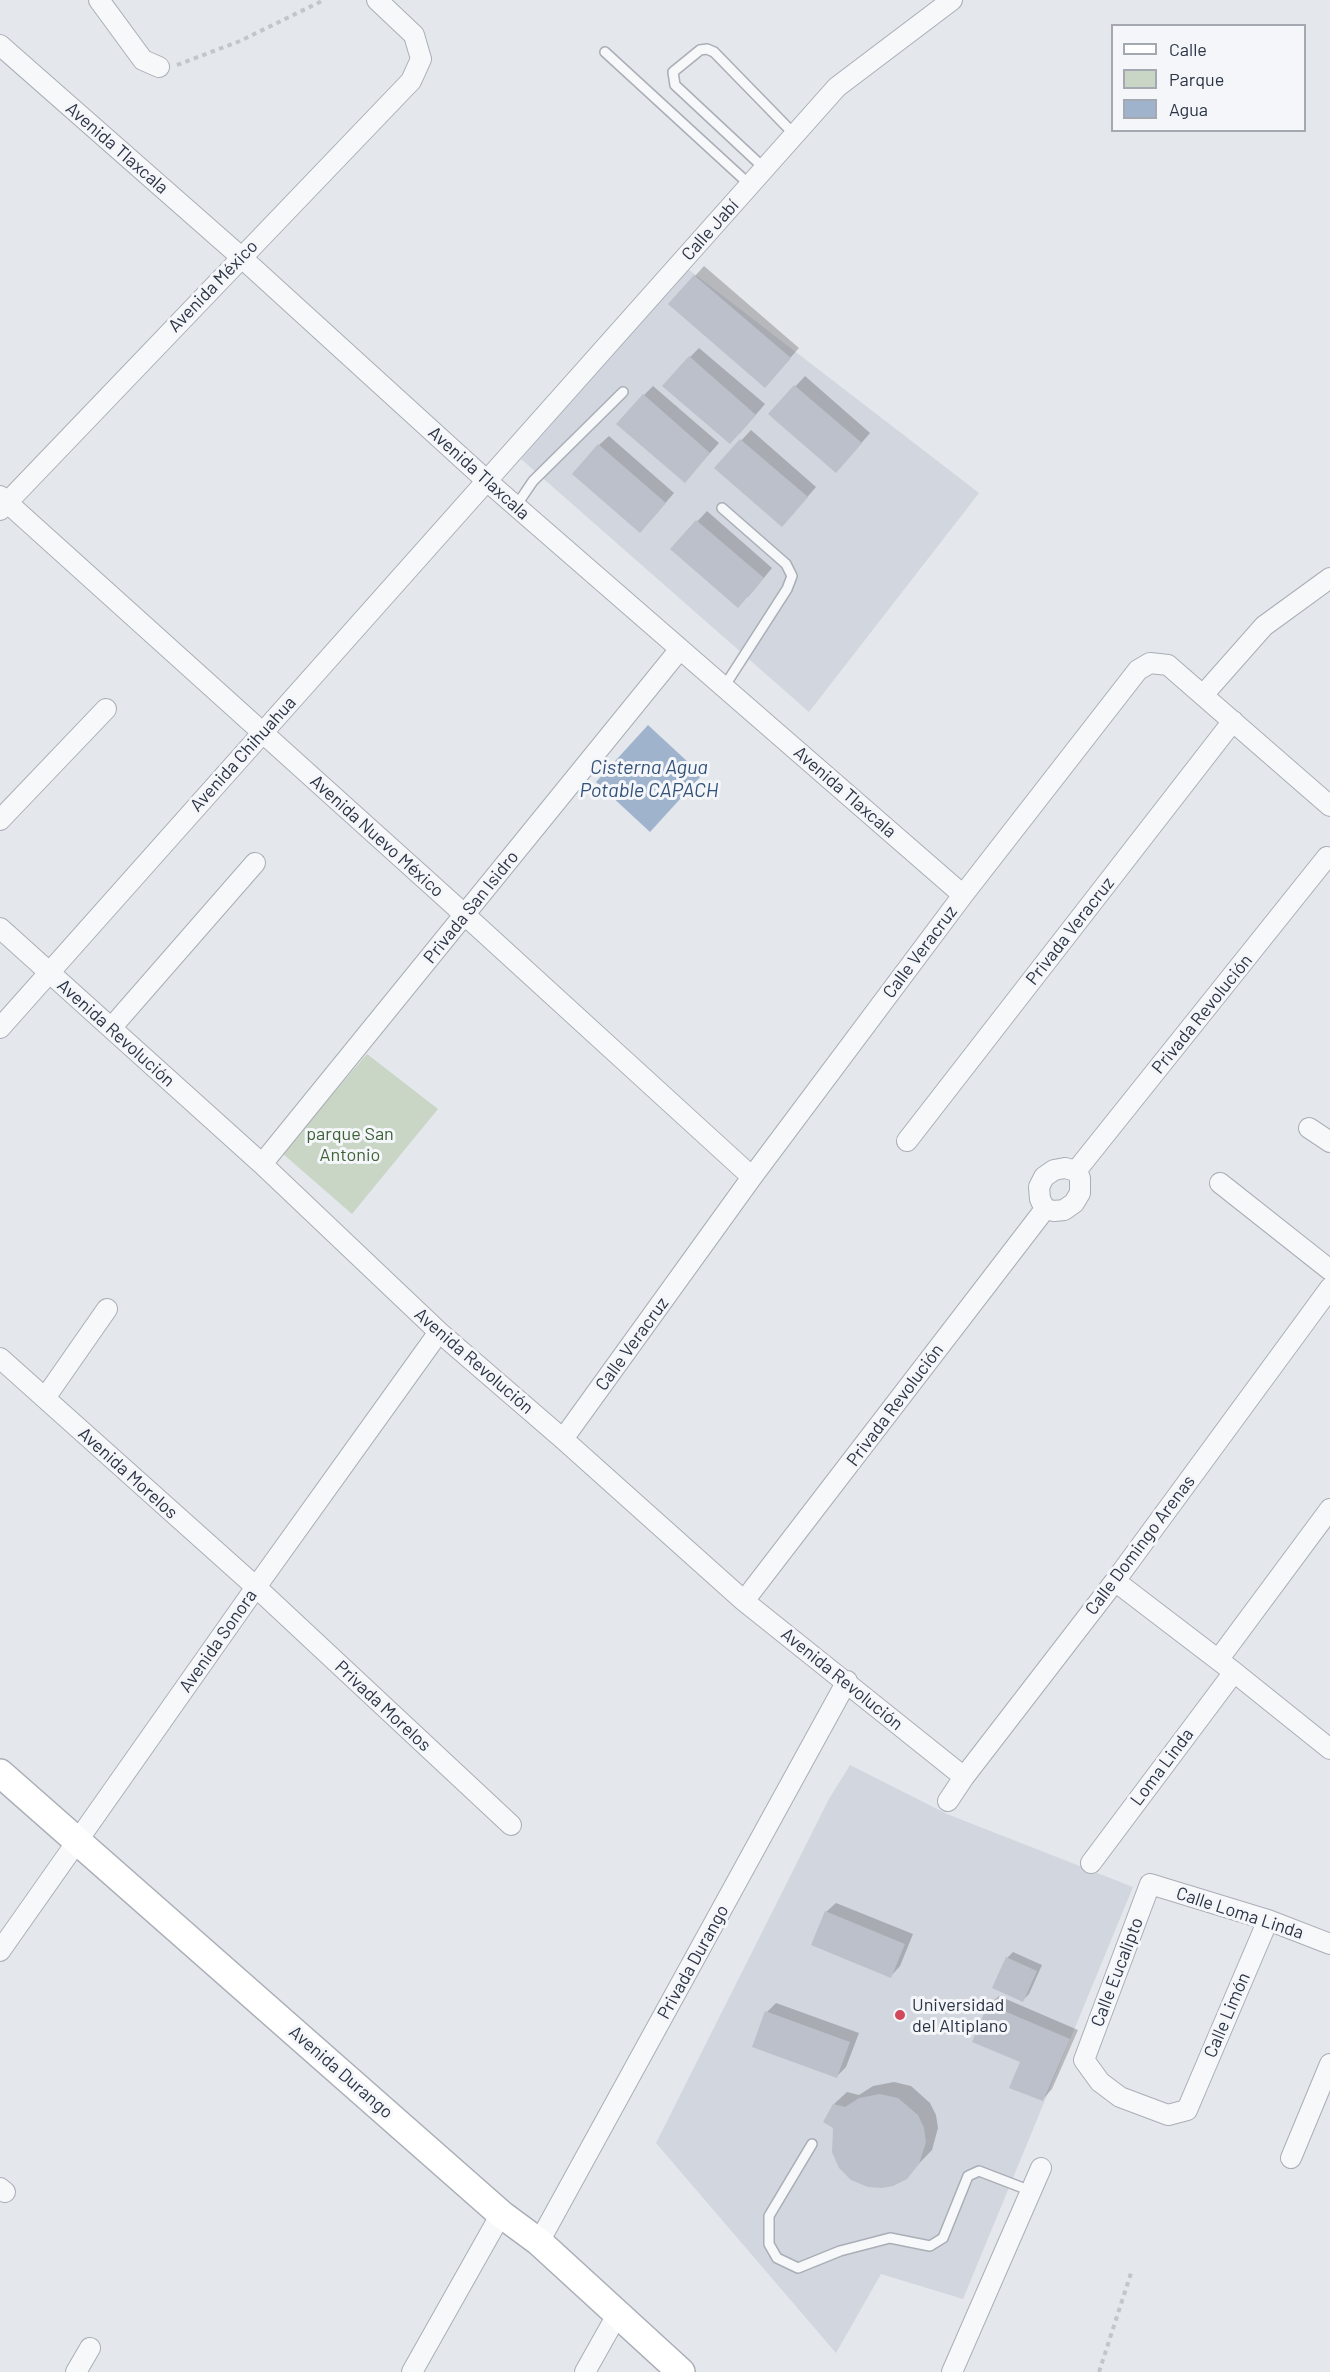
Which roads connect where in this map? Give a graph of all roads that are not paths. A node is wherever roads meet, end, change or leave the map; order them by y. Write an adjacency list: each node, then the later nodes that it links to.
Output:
1 (99, 0): 6 (street)
2 (377, 0): 10 (street, Avenida México)
3 (952, 0): 7 (street, Calle Jabí)
4 (0, 45): 10 (street, Avenida Tlaxcala)
5 (605, 52): 9 (lane)
6 (159, 67)
7 (794, 134): 8 (street, Calle Jabí); 8 (lane)
8 (765, 169): 9 (street, Calle Jabí)
9 (750, 185): 12 (street, Calle Jabí)
10 (242, 257): 12 (street, Avenida Tlaxcala); 13 (street, Avenida México)
11 (623, 393): 14 (lane)
12 (487, 481): 14 (street, Avenida Tlaxcala); 22 (street, Avenida Chihuahua)
13 (2, 503): 22 (street, Avenida Nuevo México)
14 (516, 506): 17 (street, Avenida Tlaxcala)
15 (722, 508): 18 (lane)
16 (1330, 578): 19 (street)
17 (680, 649): 18 (street, Avenida Tlaxcala); 28 (street, Privada San Isidro)
18 (724, 687): 27 (street, Avenida Tlaxcala)
19 (1203, 695): 21 (street, Calle Veracruz); 27 (street, Calle Veracruz)
20 (106, 709): 24 (street)
21 (1233, 721): 23 (street, Calle Veracruz); 34 (street, Privada Veracruz)
22 (262, 733): 28 (street, Avenida Nuevo México); 30 (street, Avenida Chihuahua)
23 (1330, 806)
24 (0, 820)
25 (1327, 857): 37 (street, Privada Revolución)
26 (255, 864): 32 (street)
27 (963, 895): 38 (street, Calle Veracruz)
28 (465, 915): 36 (street, Privada San Isidro); 38 (street, Avenida Nuevo México)
29 (0, 928): 30 (street, Avenida Revolución)
30 (50, 972): 31 (street, Avenida Chihuahua); 32 (street, Avenida Revolución)
31 (0, 1028)
32 (111, 1028): 36 (street, Avenida Revolución)
33 (1309, 1128): 35 (street)
34 (907, 1141)
35 (1330, 1142)
36 (262, 1164): 44 (street, Avenida Revolución)
37 (1076, 1171): 40 (street); 40 (street)
38 (752, 1177): 47 (street, Calle Veracruz)
39 (1220, 1183): 41 (street)
40 (1045, 1209): 51 (street, Privada Revolución)
41 (1330, 1270)
42 (1330, 1288): 49 (street, Calle Domingo Arenas)
43 (107, 1309): 46 (street)
44 (439, 1332): 47 (street, Avenida Revolución); 50 (street, Avenida Sonora)
45 (0, 1358): 46 (street, Avenida Morelos)
46 (45, 1398): 50 (street, Avenida Morelos)
47 (563, 1439): 51 (street, Avenida Revolución)
48 (1330, 1509): 52 (street, Loma Linda)
49 (1115, 1581): 52 (street); 56 (street, Calle Domingo Arenas)
50 (256, 1587): 58 (street, Privada Morelos); 59 (street, Avenida Sonora)
51 (744, 1601): 53 (street, Avenida Revolución)
52 (1226, 1666): 54 (street); 60 (street, Loma Linda)
53 (847, 1681): 56 (street, Avenida Revolución); 72 (street, Privada Durango)
54 (1330, 1749)
55 (0, 1773): 59 (street, Avenida Durango)
56 (964, 1777): 57 (street, Calle Domingo Arenas)
57 (948, 1801)
58 (511, 1826)
59 (77, 1840): 64 (street, Avenida Sonora); 71 (street, Avenida Durango)
60 (1091, 1863)
61 (1150, 1884): 62 (street, Calle Loma Linda); 66 (street, Calle Eucalipto)
62 (1268, 1920): 63 (street, Calle Loma Linda); 66 (street, Calle Limón)
63 (1330, 1944)
64 (0, 1951)
65 (1330, 2064): 68 (street)
66 (1187, 2110)
67 (812, 2144): 70 (lane)
68 (1291, 2158)
69 (1041, 2168): 70 (street)
70 (1031, 2191): 79 (street)
71 (501, 2214): 72 (street, Avenida Durango); 76 (street)
72 (539, 2242): 73 (street, Avenida Durango)
73 (617, 2315): 77 (street); 78 (street, Avenida Durango)
74 (90, 2348): 75 (street)
75 (76, 2372)
76 (412, 2372)
77 (585, 2372)
78 (681, 2372)
79 (952, 2372)

